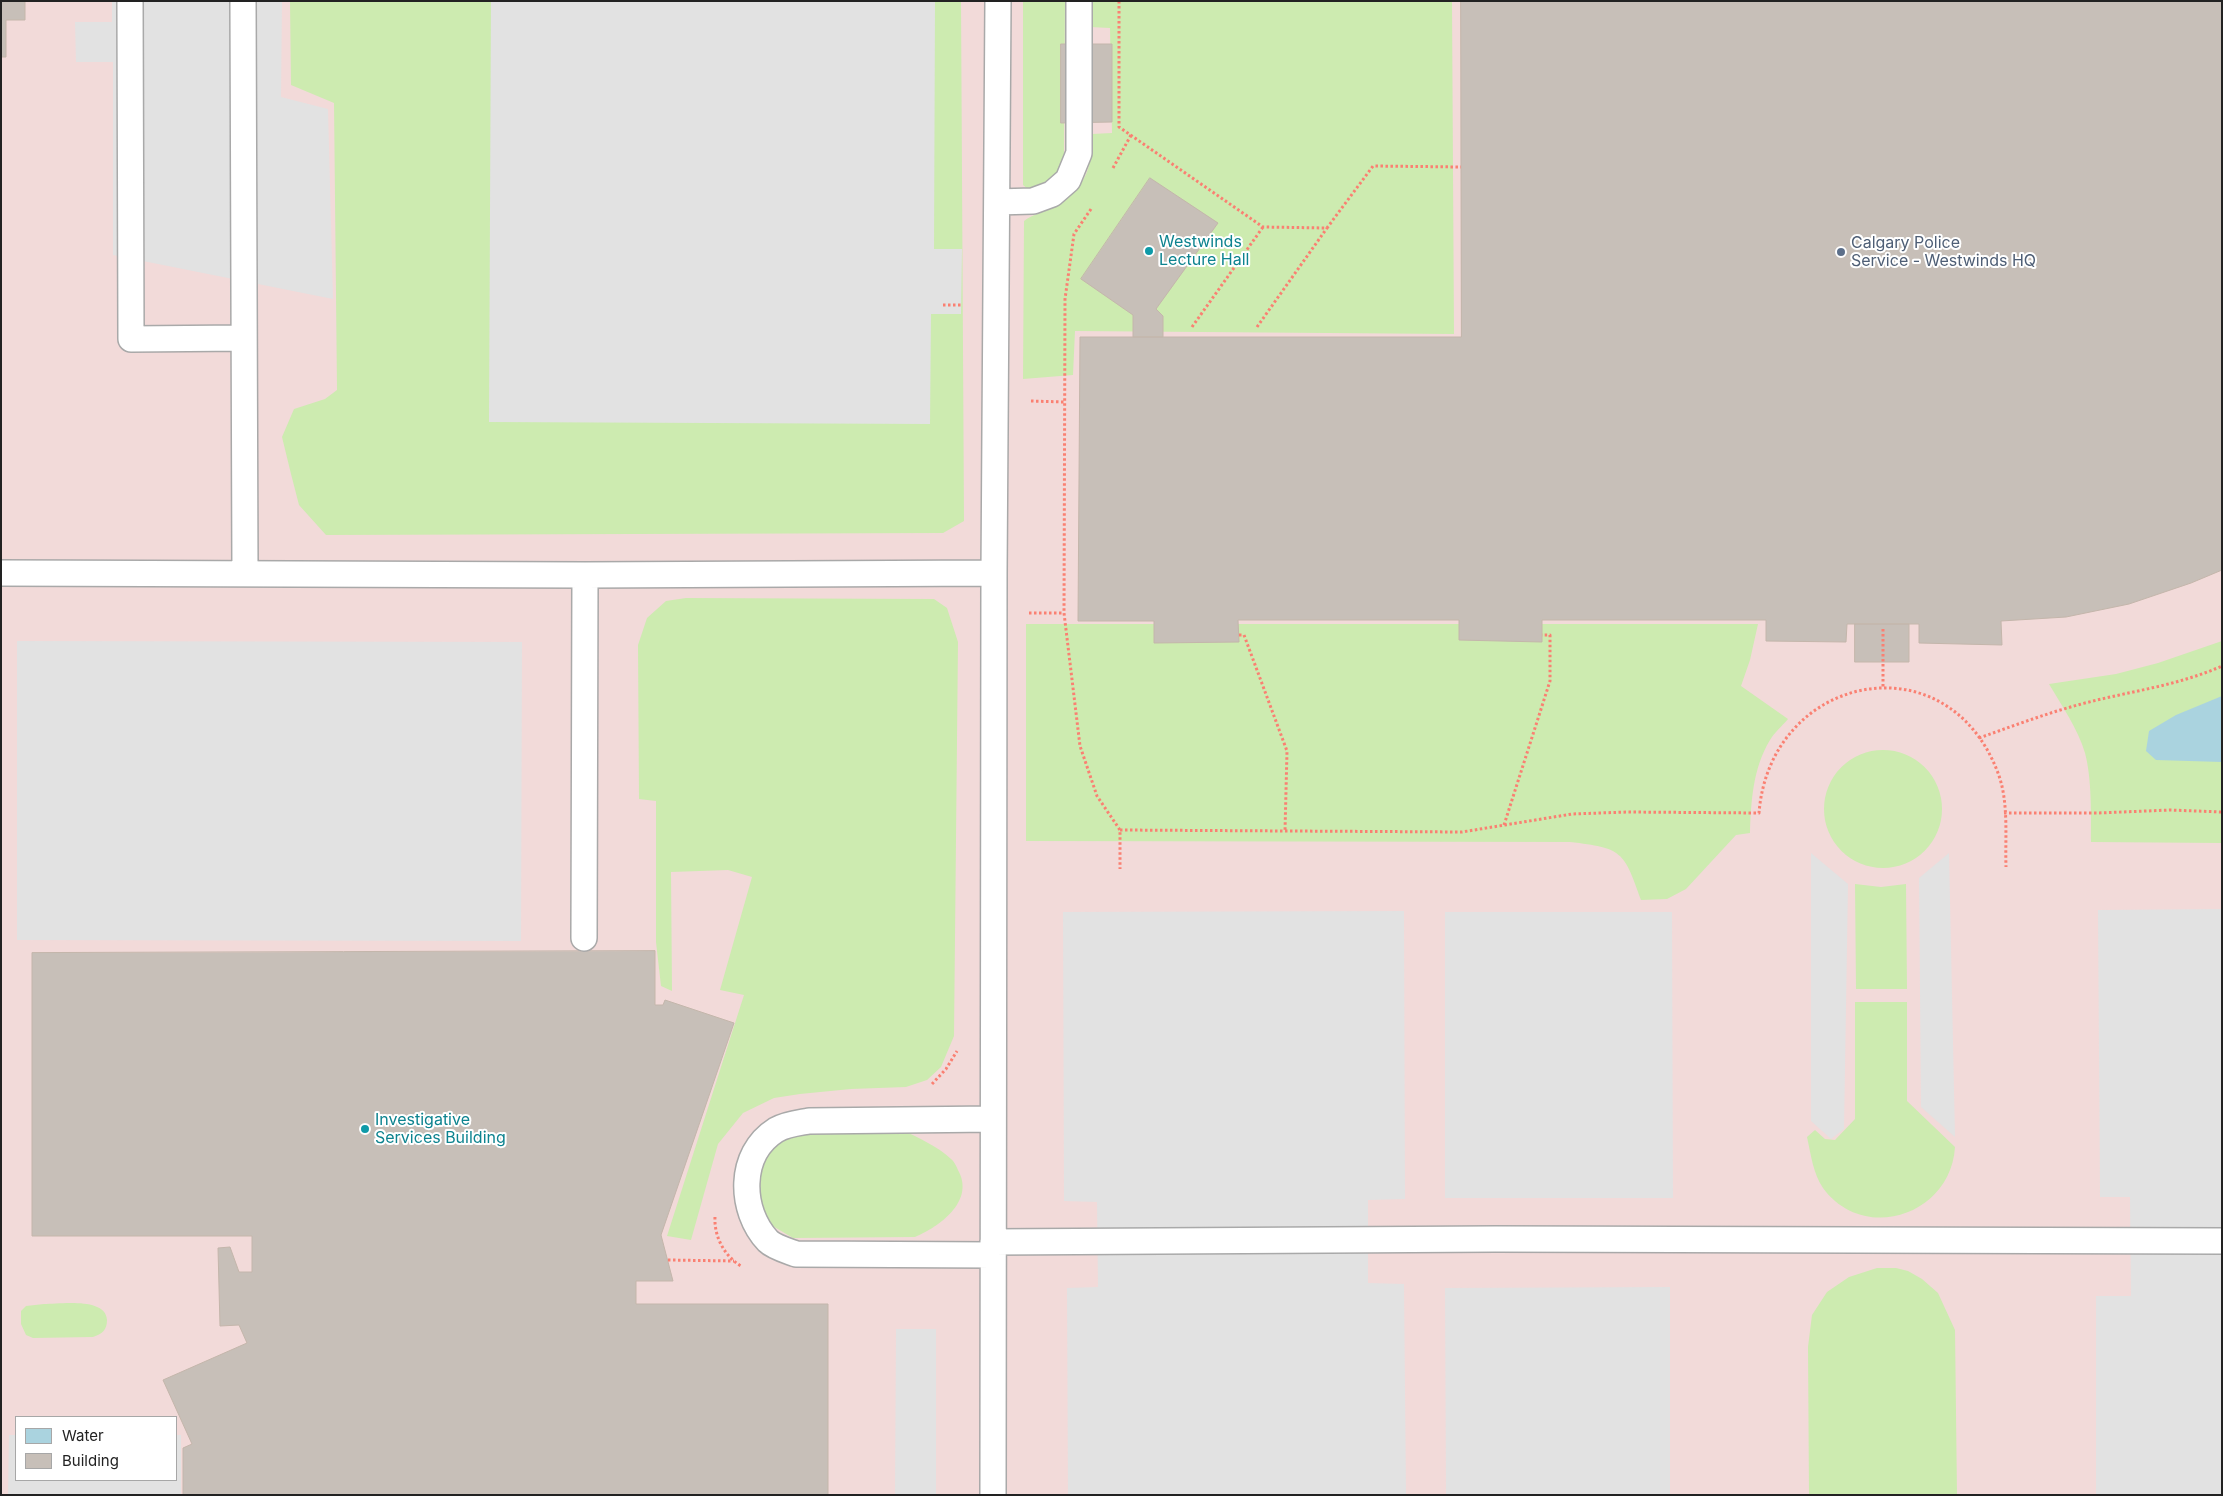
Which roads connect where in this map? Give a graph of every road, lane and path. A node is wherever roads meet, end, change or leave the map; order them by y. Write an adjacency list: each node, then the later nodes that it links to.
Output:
1 (130, 1): 15 (lane)
2 (243, 1): 15 (lane)
3 (998, 1): 9 (lane)
4 (1079, 1): 9 (lane)
5 (1119, 1): 6 (path)
6 (1131, 135): 8 (path); 11 (path)
7 (1461, 166): 12 (path)
8 (1113, 169)
9 (997, 202): 17 (lane)
10 (1094, 202): 20 (path)
11 (1263, 227): 12 (path); 13 (path)
12 (1327, 228): 14 (path)
13 (1192, 327)
14 (1257, 327)
15 (244, 338): 18 (lane)
16 (1, 573): 18 (lane)
17 (994, 573): 19 (lane); 21 (lane)
18 (245, 574): 19 (lane)
19 (585, 575): 35 (lane)
20 (1064, 613): 21 (path); 31 (path)
21 (994, 620): 38 (lane)
22 (1883, 629): 26 (path)
23 (1239, 635): 32 (path)
24 (1542, 635): 30 (path)
25 (2222, 666): 27 (path)
26 (1883, 688): 27 (path); 30 (path)
27 (1979, 738): 29 (path)
28 (2222, 812): 29 (path)
29 (2004, 813): 33 (path)
30 (1504, 826): 32 (path)
31 (1120, 830): 32 (path); 34 (path)
32 (1285, 831)
33 (2006, 867)
34 (1120, 869)
35 (584, 938)
36 (958, 1048): 37 (path)
37 (926, 1087)
38 (993, 1119): 41 (lane); 41 (lane)
39 (715, 1214): 43 (path)
40 (2222, 1241): 41 (lane)
41 (992, 1248): 45 (lane)
42 (668, 1260): 43 (path)
43 (734, 1261): 44 (path)
44 (745, 1268)
45 (992, 1495)

